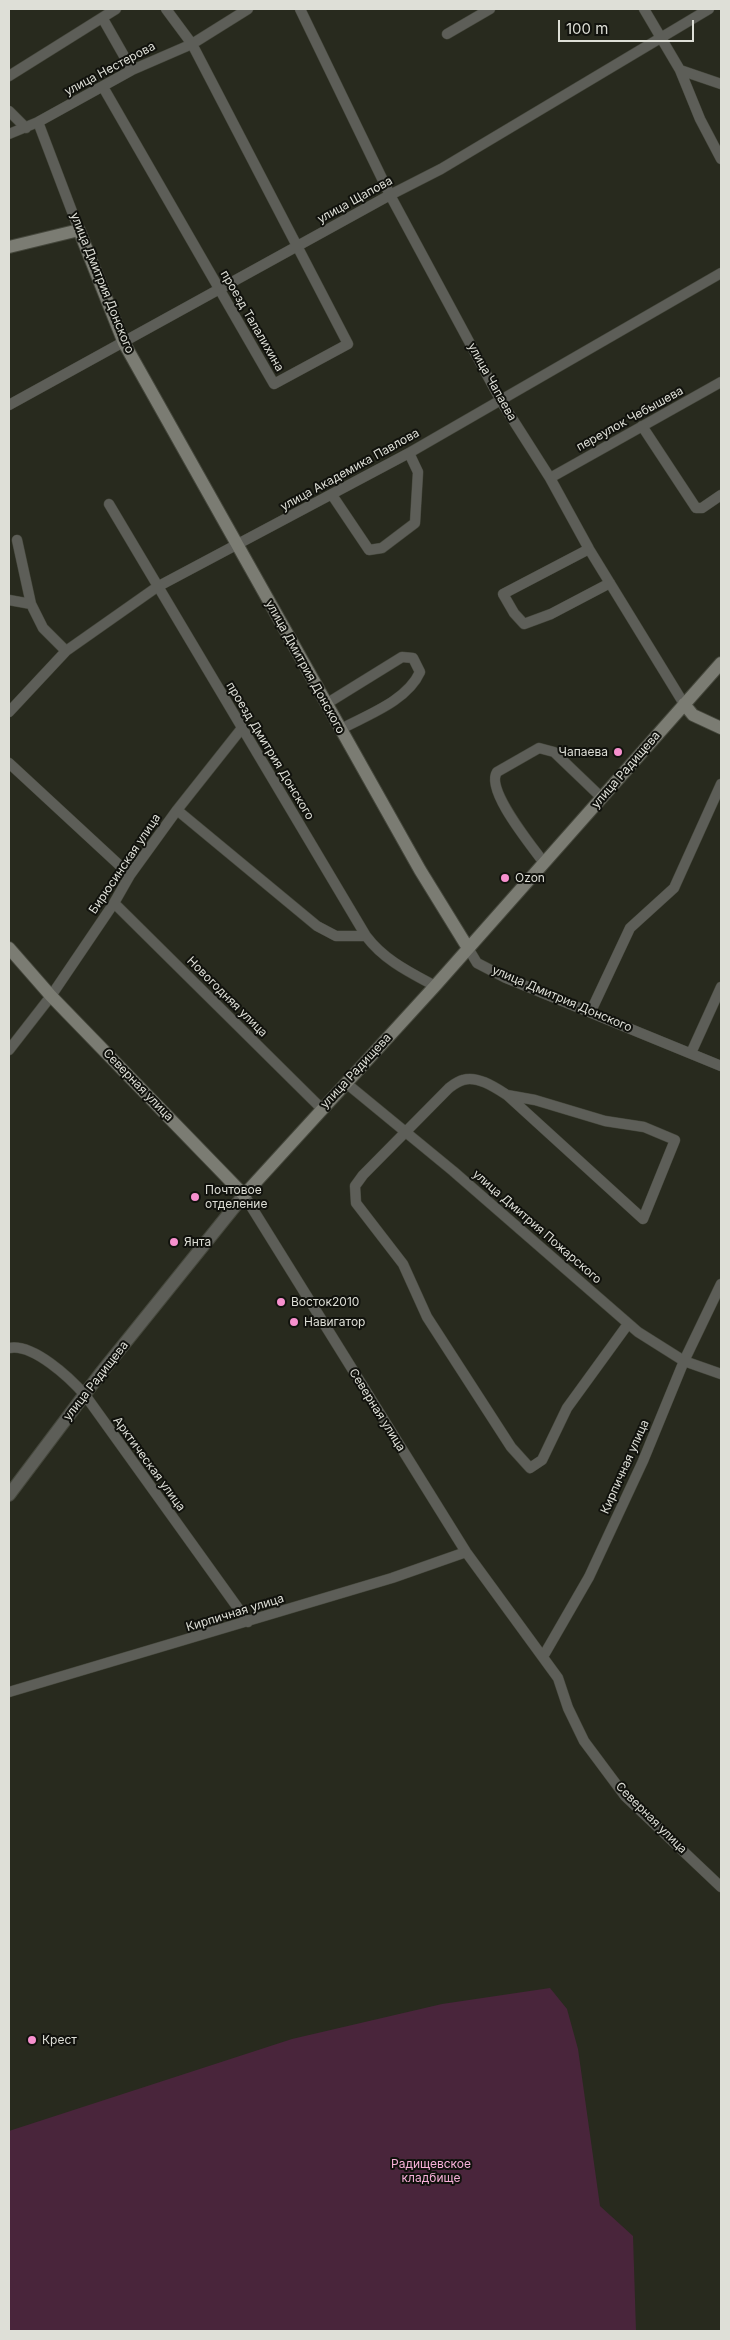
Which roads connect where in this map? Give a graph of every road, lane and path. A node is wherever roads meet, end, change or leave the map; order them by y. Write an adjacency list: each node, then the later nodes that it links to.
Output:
1 (116, 9): 8 (street)
2 (166, 9): 11 (street, проезд Талалихина)
3 (248, 9): 11 (street, улица Нестерова)
4 (300, 9): 22 (street, улица Чапаева)
5 (490, 9): 9 (street)
6 (644, 9): 10 (street)
7 (709, 9): 10 (street, улица Щапова)
8 (103, 19): 12 (street); 14 (street)
9 (447, 34)
10 (662, 38): 13 (street); 22 (street, улица Щапова)
11 (192, 44): 12 (street, улица Нестерова); 24 (street, проезд Талалихина)
12 (132, 70): 16 (street, улица Нестерова)
13 (680, 70): 15 (street); 21 (street)
14 (9, 76)
15 (721, 84)
16 (103, 87): 18 (street, улица Нестерова); 27 (street, проезд Талалихина)
17 (9, 112): 19 (street)
18 (38, 122): 19 (street, улица Нестерова); 23 (street, улица Дмитрия Донского)
19 (26, 128): 20 (street, улица Нестерова)
20 (9, 134)
21 (721, 159)
22 (390, 195): 24 (street, улица Щапова); 30 (street, улица Чапаева)
23 (79, 230): 25 (main road); 28 (main road, улица Дмитрия Донского)
24 (299, 246): 27 (street, улица Щапова); 27 (street, проезд Талалихина)
25 (9, 247)
26 (721, 273): 30 (street, улица Академика Павлова)
27 (219, 290): 28 (street, улица Щапова)
28 (124, 343): 31 (street, улица Щапова); 39 (main road, улица Дмитрия Донского)
29 (721, 382): 32 (street, переулок Чебышева)
30 (501, 400): 33 (street, улица Академика Павлова); 34 (street, улица Чапаева)
31 (9, 405)
32 (642, 426): 34 (street, переулок Чебышева); 36 (street)
33 (409, 453): 35 (street, улица Академика Павлова); 35 (street)
34 (550, 478): 40 (street, улица Чапаева)
35 (332, 495): 39 (street, улица Академика Павлова)
36 (721, 495)
37 (109, 504): 42 (street, проезд Дмитрия Донского)
38 (16, 540): 44 (street)
39 (237, 546): 42 (street, улица Академика Павлова); 47 (main road, улица Дмитрия Донского)
40 (589, 549): 41 (street, улица Чапаева); 41 (street)
41 (610, 584): 48 (street, улица Чапаева)
42 (157, 587): 45 (street, улица Академика Павлова); 50 (street, проезд Дмитрия Донского)
43 (9, 600): 44 (street)
44 (32, 604): 45 (street)
45 (66, 652): 49 (street, улица Академика Павлова)
46 (721, 663): 48 (main road, улица Радищева)
47 (326, 704): 52 (main road, улица Дмитрия Донского); 52 (street)
48 (684, 704): 51 (main road, улица Чапаева); 55 (main road, улица Радищева)
49 (9, 712)
50 (242, 728): 56 (street); 60 (street, проезд Дмитрия Донского)
51 (721, 728)
52 (341, 729): 62 (main road, улица Дмитрия Донского)
53 (9, 763): 58 (street)
54 (721, 784): 66 (street)
55 (602, 798): 57 (main road, улица Радищева); 57 (street)
56 (177, 810): 58 (street, Бирюсинская улица); 60 (street, Бирюсинская улица)
57 (544, 862): 62 (main road, улица Радищева)
58 (130, 875): 59 (street, Бирюсинская улица)
59 (114, 903): 65 (street, Бирюсинская улица); 73 (street, Новогодняя улица)
60 (366, 936): 63 (street, проезд Дмитрия Донского)
61 (9, 948): 65 (main road, Северная улица)
62 (468, 948): 63 (main road, улица Радищева); 66 (street, улица Дмитрия Донского)
63 (435, 986): 71 (main road, улица Радищева)
64 (721, 987): 69 (street)
65 (51, 996): 67 (street, Бирюсинская улица); 75 (main road, Северная улица)
66 (591, 1011): 69 (street, улица Дмитрия Донского)
67 (12, 1038): 68 (street, Бирюсинская улица)
68 (9, 1050)
69 (691, 1053): 70 (street, улица Дмитрия Донского)
70 (721, 1066)
71 (346, 1083): 73 (main road, улица Радищева); 74 (street, улица Дмитрия Пожарского)
72 (507, 1096): 72 (street); 74 (street)
73 (322, 1109): 75 (main road, улица Радищева)
74 (405, 1132): 77 (street, улица Дмитрия Пожарского); 77 (street)
75 (244, 1195): 81 (street, улица Радищева); 83 (street, Северная улица)
76 (721, 1284): 79 (street, Кирпичная улица)
77 (628, 1324): 79 (street, улица Дмитрия Пожарского)
78 (9, 1348): 81 (street, Арктическая улица)
79 (684, 1360): 80 (street, улица Дмитрия Пожарского); 85 (street, Кирпичная улица)
80 (721, 1374)
81 (85, 1395): 82 (street, улица Радищева); 84 (street, Арктическая улица)
82 (9, 1495)
83 (466, 1552): 84 (street, Кирпичная улица); 85 (street, Северная улица)
84 (248, 1622): 86 (street, Кирпичная улица)
85 (544, 1655): 87 (street, Северная улица)
86 (9, 1692)
87 (721, 1887)

